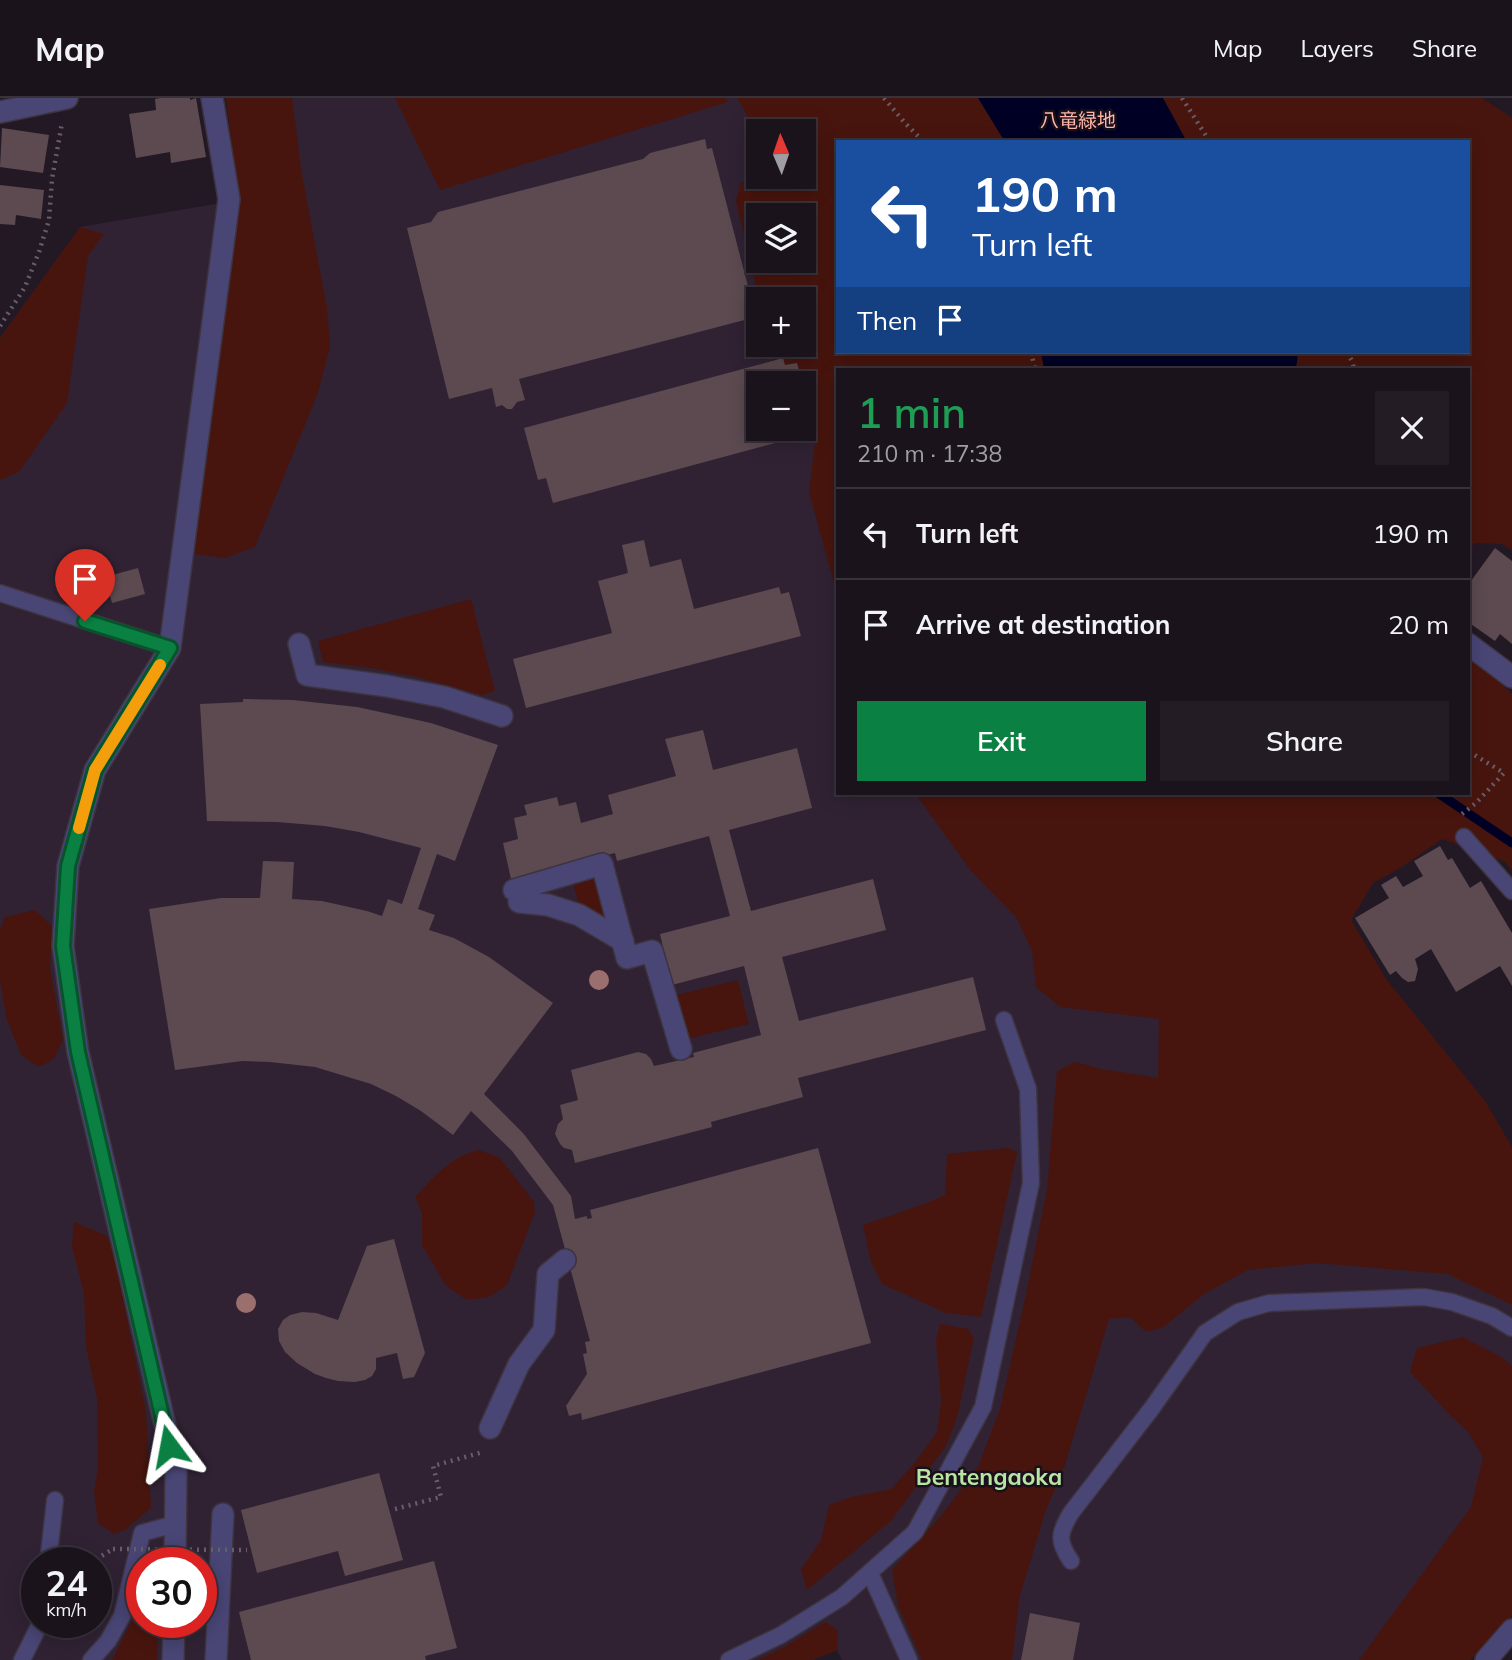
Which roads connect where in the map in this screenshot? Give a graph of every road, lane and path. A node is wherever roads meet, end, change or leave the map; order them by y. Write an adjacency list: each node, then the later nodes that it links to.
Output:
1 (212, 98): 14 (street)
2 (884, 98): 6 (path)
3 (1182, 98): 7 (path)
4 (66, 105): 5 (street); 8 (path)
5 (0, 112)
6 (922, 140)
7 (1209, 140)
8 (0, 326)
9 (85, 550): 11 (path)
10 (0, 593): 11 (lane)
11 (85, 621): 14 (lane)
12 (299, 644): 16 (street)
13 (1470, 646): 15 (street)
14 (170, 648): 30 (street)
15 (1512, 677)
16 (502, 716)
17 (1470, 752): 18 (path)
18 (1476, 803)
19 (1464, 837): 20 (lane)
20 (1512, 891)
21 (623, 942): 21 (street); 23 (street)
22 (1004, 1020): 36 (lane)
23 (681, 1049)
24 (565, 1260): 26 (street)
25 (1512, 1328): 35 (lane)
26 (490, 1428): 28 (path)
27 (55, 1500): 31 (lane)
28 (395, 1509)
29 (223, 1514): 44 (street)
30 (175, 1524): 32 (street); 42 (lane)
31 (50, 1547)
32 (175, 1547)
33 (112, 1550): 34 (path, bridge)
34 (247, 1550)
35 (1071, 1561)
36 (870, 1573): 38 (lane); 45 (lane)
37 (1512, 1630): 48 (street)
38 (898, 1636): 46 (lane); 47 (lane)
39 (33, 1638): 41 (lane)
40 (174, 1638): 43 (street)
41 (22, 1660)
42 (91, 1660)
43 (173, 1660)
44 (216, 1660)
45 (729, 1660)
46 (899, 1660)
47 (909, 1660)
48 (1486, 1660)

